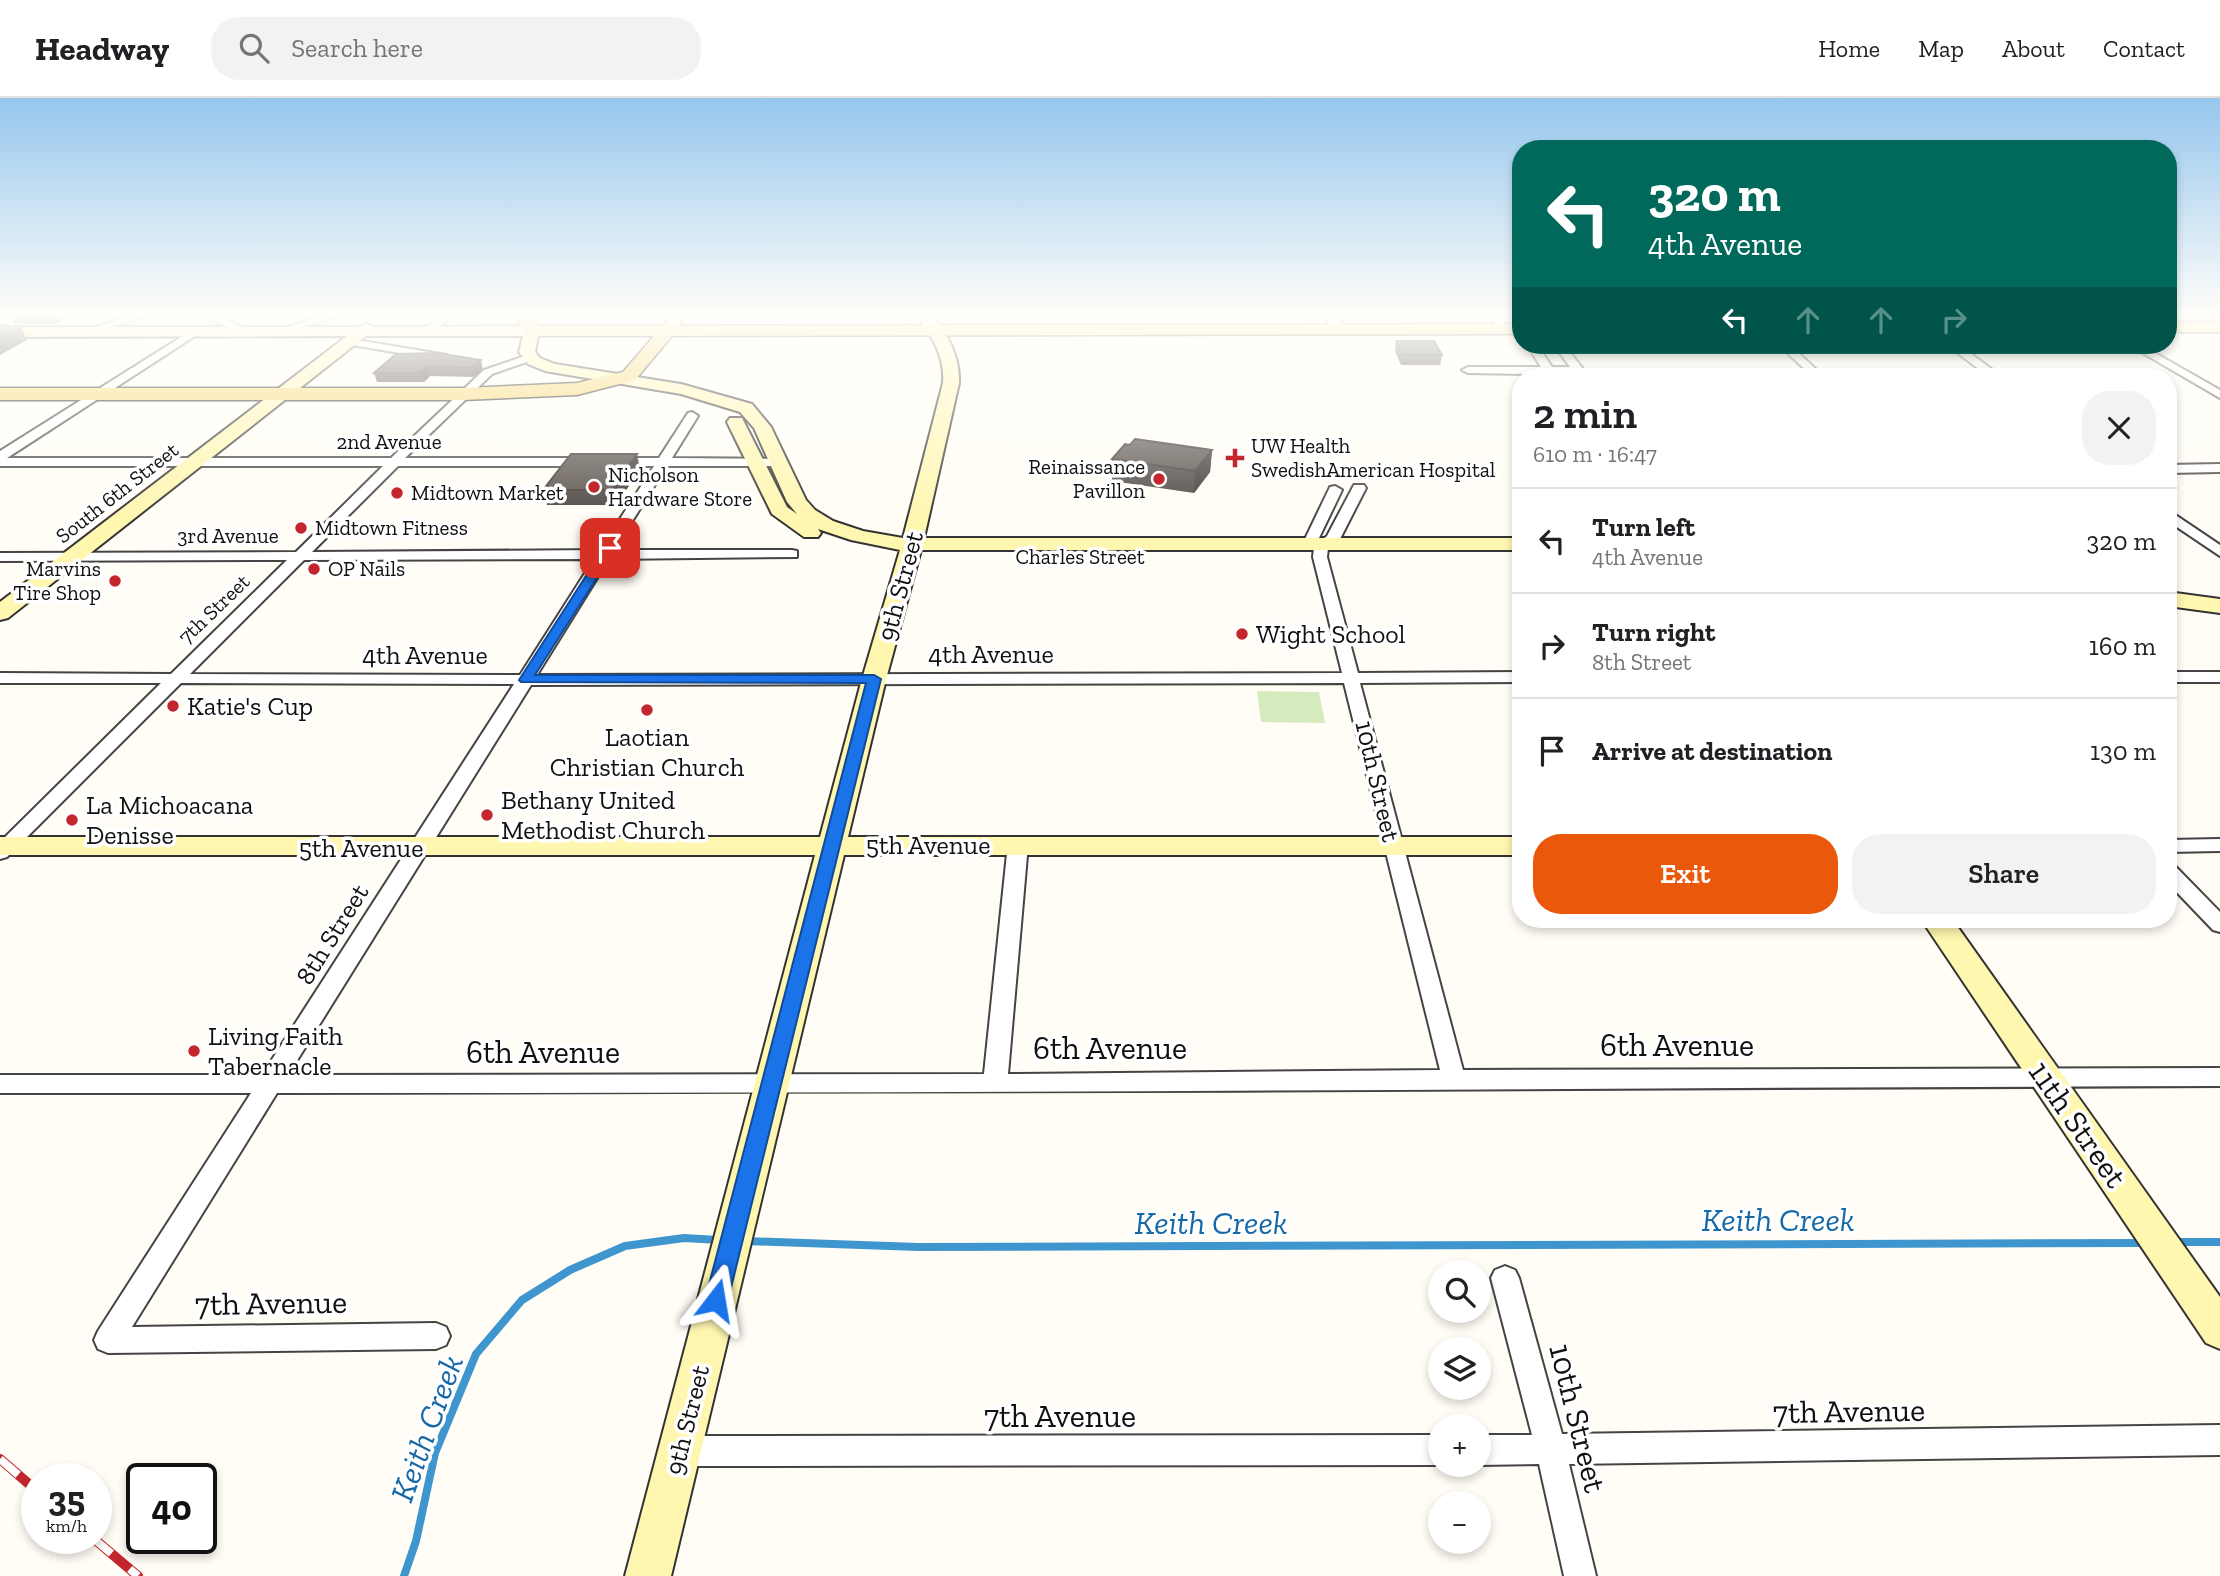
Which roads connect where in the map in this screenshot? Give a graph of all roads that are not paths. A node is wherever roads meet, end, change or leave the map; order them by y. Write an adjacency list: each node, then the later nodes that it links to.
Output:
1 (114, 384): 10 (street)
2 (294, 384): 8 (main road, South 6th Street)
3 (474, 384): 11 (street, 7th Street)
4 (602, 384): 11 (main road)
5 (647, 384): 13 (main road, Charles Street)
6 (951, 384): 27 (main road, 9th Street)
7 (2201, 384): 12 (street)
8 (282, 393): 10 (main road); 11 (main road); 16 (main road, South 6th Street)
9 (0, 394): 10 (main road)
10 (98, 394): 15 (street)
11 (463, 394): 17 (street, 7th Street)
12 (2220, 395)
13 (718, 399): 19 (main road, Charles Street); 20 (main road, Charles Street)
14 (692, 416): 18 (street, 8th Street)
15 (0, 459): 16 (street, 2nd Avenue)
16 (195, 461): 17 (street, 2nd Avenue); 35 (main road, South 6th Street)
17 (395, 462): 18 (street, 2nd Avenue); 32 (street, 7th Street)
18 (663, 462): 19 (street, 2nd Avenue); 33 (street, 8th Street)
19 (755, 462): 20 (street, 2nd Avenue); 27 (main road, Charles Street)
20 (777, 462): 27 (main road, Charles Street)
21 (2177, 468): 22 (street)
22 (2220, 468)
23 (1359, 488): 28 (street)
24 (1335, 490): 28 (street, 10th Street)
25 (2177, 521): 29 (street)
26 (1512, 544): 28 (main road, Charles Street)
27 (910, 551): 28 (main road, Charles Street); 45 (main road, 9th Street)
28 (1321, 552): 31 (main road, Charles Street); 39 (street, 10th Street)
29 (2220, 552)
30 (792, 554): 33 (street, 3rd Avenue)
31 (1512, 555)
32 (300, 556): 33 (street, 3rd Avenue); 35 (street, 3rd Avenue); 44 (street, 7th Street)
33 (605, 556): 46 (street, 8th Street)
34 (0, 557): 35 (street, 3rd Avenue)
35 (72, 557): 38 (main road, South 6th Street)
36 (2177, 600): 37 (main road)
37 (2220, 606)
38 (0, 613)
39 (1353, 677): 40 (street, 4th Avenue); 45 (street, 4th Avenue); 52 (street, 10th Street)
40 (1512, 677)
41 (2177, 677): 42 (street)
42 (2220, 677)
43 (0, 678): 44 (street, 4th Avenue)
44 (175, 678): 46 (street, 4th Avenue); 53 (street, 7th Street)
45 (874, 679): 46 (street, 4th Avenue); 48 (main road, 9th Street)
46 (526, 680): 54 (street, 8th Street)
47 (1018, 844): 48 (main road, 5th Avenue); 52 (main road, 5th Avenue); 61 (street)
48 (832, 845): 54 (main road, 5th Avenue); 63 (main road, 9th Street)
49 (2220, 845): 51 (street)
50 (1512, 846): 52 (main road, 5th Avenue)
51 (2177, 846)
52 (1393, 847): 60 (street, 10th Street)
53 (2, 848): 54 (main road, 5th Avenue)
54 (418, 848): 64 (street, 8th Street)
55 (2177, 880): 56 (street)
56 (2220, 925)
57 (1942, 928): 59 (main road, 11th Street)
58 (2220, 1077): 59 (street, 6th Avenue)
59 (2045, 1078): 60 (street, 6th Avenue); 66 (main road, 11th Street)
60 (1454, 1079): 61 (street, 6th Avenue)
61 (995, 1082): 63 (street, 6th Avenue)
62 (0, 1084): 64 (street, 6th Avenue)
63 (771, 1085): 64 (street, 6th Avenue); 73 (main road, 9th Street)
64 (267, 1086): 68 (street, 8th Street)
65 (1505, 1278): 72 (street, 10th Street)
66 (2220, 1330)
67 (436, 1336): 68 (street, 7th Avenue)
68 (108, 1339)
69 (2220, 1440): 72 (street, 7th Avenue)
70 (1428, 1450): 73 (street, 7th Avenue)
71 (1491, 1450): 72 (street, 7th Avenue)
72 (1551, 1450): 75 (street, 10th Street)
73 (679, 1451): 74 (main road, 9th Street)
74 (648, 1576)
75 (1580, 1576)

